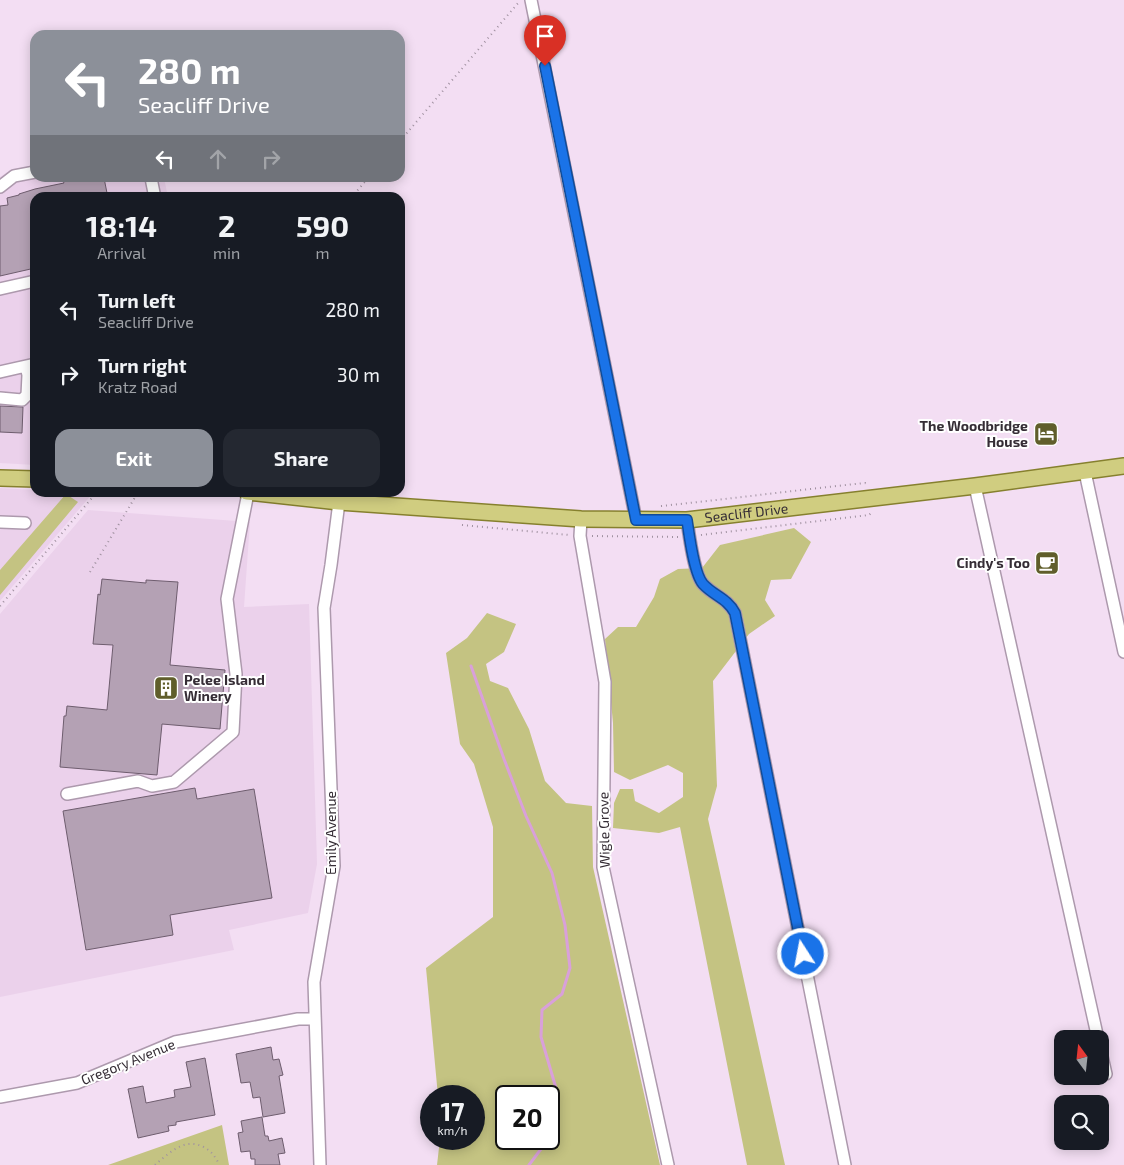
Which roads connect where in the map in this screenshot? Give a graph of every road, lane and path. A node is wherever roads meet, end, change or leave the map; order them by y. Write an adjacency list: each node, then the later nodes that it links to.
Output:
1 (521, 0): 3 (path)
2 (531, 0): 27 (street)
3 (405, 135)
4 (30, 173): 6 (street)
5 (365, 182): 7 (path)
6 (0, 188)
7 (356, 192)
8 (30, 282): 9 (street)
9 (0, 289)
10 (30, 365): 12 (street)
11 (30, 368): 13 (street)
12 (0, 372)
13 (0, 398)
14 (1124, 466): 15 (main road, Seacliff Drive)
15 (1085, 472): 18 (main road, Seacliff Drive); 33 (street)
16 (0, 478): 17 (main road)
17 (30, 479)
18 (975, 486): 19 (main road, Seacliff Drive); 36 (street)
19 (886, 496): 25 (path); 28 (main road, Seacliff Drive)
20 (93, 497): 32 (path)
21 (135, 497): 31 (path)
22 (246, 497): 34 (street)
23 (288, 497): 24 (main road, Seacliff Drive)
24 (339, 502): 26 (main road, Seacliff Drive); 35 (street, Emily Avenue)
25 (661, 506)
26 (581, 519): 27 (main road, Seacliff Drive); 41 (street, Wigle Grove)
27 (636, 520): 28 (main road, Seacliff Drive)
28 (687, 520): 42 (street)
29 (0, 522): 30 (street)
30 (25, 523)
31 (90, 572)
32 (0, 606)
33 (1124, 652)
34 (67, 794)
35 (316, 1019): 37 (street, Gregory Avenue); 40 (street, Emily Avenue)
36 (1096, 1030)
37 (0, 1097)
38 (155, 1165): 39 (path)
39 (219, 1165)
40 (320, 1165)
41 (668, 1165)
42 (845, 1165)

